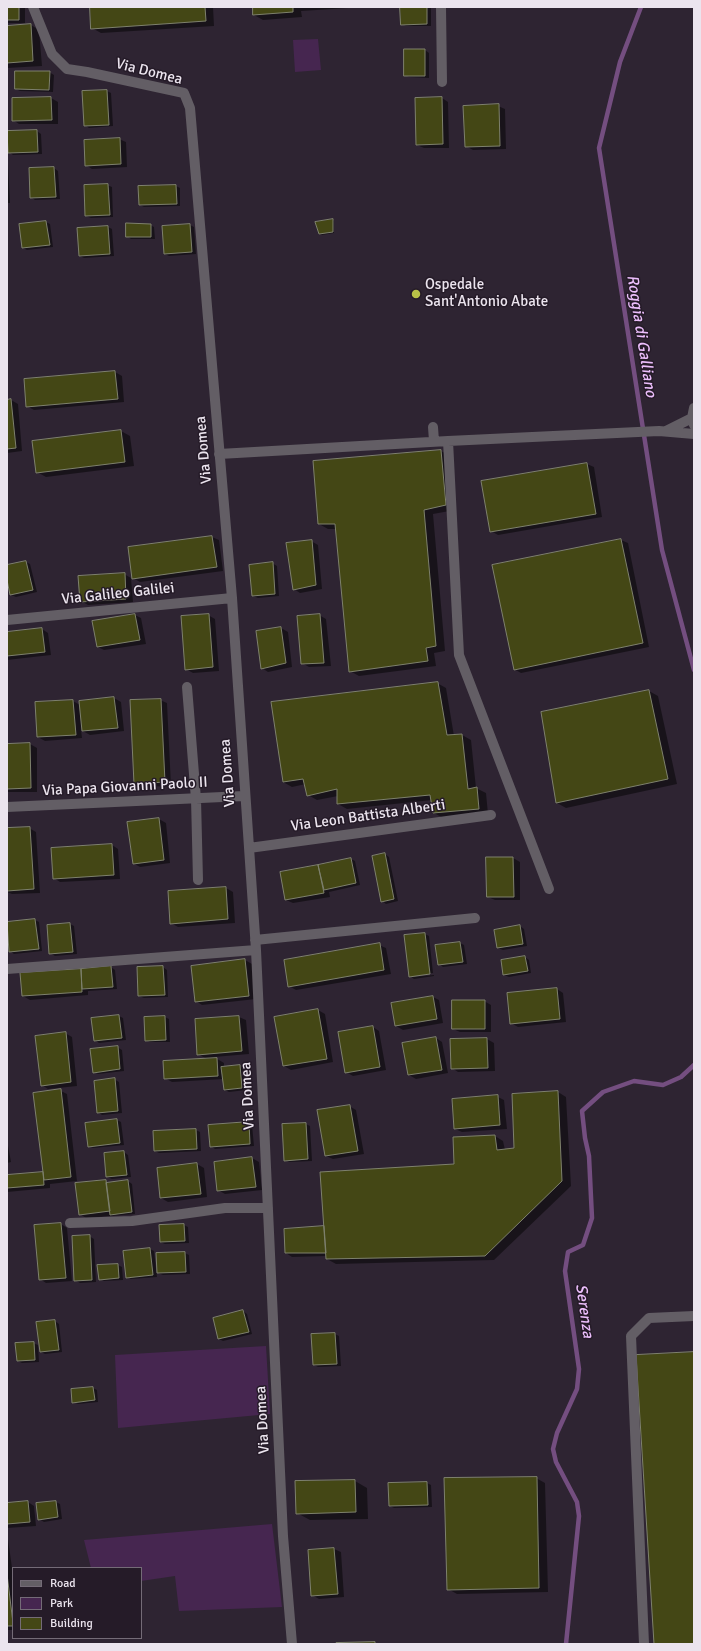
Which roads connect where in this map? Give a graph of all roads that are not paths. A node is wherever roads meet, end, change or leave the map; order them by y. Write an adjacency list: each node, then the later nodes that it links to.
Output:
1 (33, 7): 10 (street, Via Domea)
2 (441, 7): 3 (street)
3 (442, 82)
4 (693, 417): 6 (street)
5 (433, 427): 9 (street)
6 (663, 431): 7 (street); 8 (street)
7 (694, 434)
8 (448, 440): 9 (street); 20 (street)
9 (434, 441): 10 (street)
10 (219, 454): 11 (street, Via Domea)
11 (232, 598): 12 (street, Via Galileo Galilei); 14 (street, Via Domea)
12 (7, 620)
13 (187, 687): 15 (street)
14 (244, 796): 15 (street, Via Papa Giovanni Paolo II); 18 (street, Via Domea)
15 (196, 798): 16 (street, Via Papa Giovanni Paolo II); 19 (street)
16 (7, 807)
17 (491, 815): 18 (street, Via Leon Battista Alberti)
18 (249, 848): 22 (street, Via Domea)
19 (198, 880)
20 (549, 889)
21 (475, 918): 22 (street)
22 (255, 945): 23 (street); 24 (street, Via Domea)
23 (7, 969)
24 (268, 1208): 25 (street); 27 (street, Via Domea)
25 (70, 1223)
26 (694, 1316): 28 (street)
27 (292, 1644)
28 (644, 1644)

